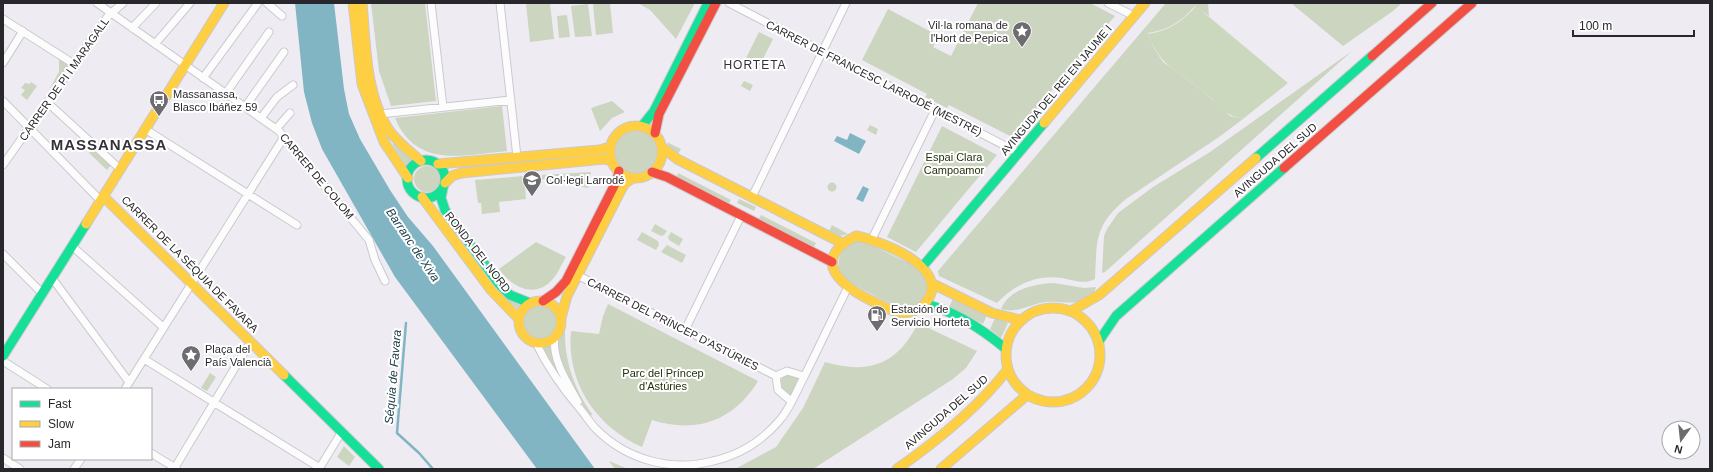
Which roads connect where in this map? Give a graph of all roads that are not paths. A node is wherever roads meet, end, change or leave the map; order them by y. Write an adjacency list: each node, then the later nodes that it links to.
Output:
1 (97, 3): 20 (street, CARRER DE COLOM)
2 (123, 3): 20 (street, CARRER DE PI I MARAGALL)
3 (156, 3): 24 (street)
4 (190, 3): 27 (street)
5 (224, 3): 32 (street)
6 (258, 3): 33 (street)
7 (267, 3): 21 (street)
8 (353, 3): 62 (street)
9 (362, 3): 43 (street)
10 (431, 3): 40 (street)
11 (500, 3): 36 (street)
12 (708, 3): 45 (street)
13 (716, 3): 49 (street)
14 (729, 3): 29 (street, CARRER DE FRANCESC LARRODÉ (MESTRE))
15 (846, 3): 29 (street)
16 (1108, 3): 22 (street)
17 (1145, 3): 22 (street, AVINGUDA DEL REI EN JAUME I)
18 (1432, 3): 87 (street, AVINGUDA DEL SUD)
19 (1472, 3): 95 (street, AVINGUDA DEL SUD)
20 (112, 13): 24 (street, CARRER DE COLOM); 31 (street, CARRER DE PI I MARAGALL)
21 (282, 16)
22 (1134, 16): 53 (street, AVINGUDA DEL REI EN JAUME I)
23 (3, 19): 25 (street)
24 (132, 28): 27 (street, CARRER DE COLOM)
25 (23, 31): 30 (street); 31 (street)
26 (269, 32): 35 (street)
27 (155, 44): 32 (street, CARRER DE COLOM)
28 (284, 52): 39 (street)
29 (822, 52): 41 (street, CARRER DE FRANCESC LARRODÉ (MESTRE)); 66 (street)
30 (3, 63)
31 (74, 64): 38 (street, CARRER DE PI I MARAGALL)
32 (185, 65): 33 (street, CARRER DE COLOM); 47 (street)
33 (203, 78): 35 (street, CARRER DE COLOM)
34 (293, 85): 44 (street)
35 (226, 93): 39 (street, CARRER DE COLOM)
36 (511, 100): 40 (street); 54 (street)
37 (3, 102): 46 (street)
38 (47, 102): 46 (street, CARRER DE PI I MARAGALL); 59 (street)
39 (245, 107): 44 (street, CARRER DE COLOM)
40 (443, 107): 43 (street)
41 (936, 110): 53 (street, CARRER DE FRANCESC LARRODÉ (MESTRE)); 71 (street)
42 (290, 114): 48 (street)
43 (380, 114): 55 (street)
44 (260, 118): 48 (street, CARRER DE COLOM)
45 (642, 126): 49 (street); 51 (street)
46 (29, 128): 58 (street, CARRER DE PI I MARAGALL); 68 (street)
47 (145, 129): 59 (street); 65 (street)
48 (276, 129): 50 (street, CARRER DE COLOM)
49 (655, 133): 52 (street)
50 (284, 137): 65 (street); 79 (street, CARRER DE COLOM)
51 (610, 147): 54 (street); 56 (street)
52 (663, 148): 61 (street); 66 (street)
53 (1019, 153): 76 (street, AVINGUDA DEL REI EN JAUME I)
54 (517, 158): 57 (street)
55 (421, 161): 57 (street); 62 (street)
56 (612, 161): 60 (street); 64 (street)
57 (438, 164): 64 (street)
58 (3, 165)
59 (120, 169): 68 (street)
60 (619, 171): 63 (street); 77 (street)
61 (652, 172): 63 (street); 69 (street)
62 (408, 178): 67 (street)
63 (633, 178): 77 (street)
64 (444, 186): 67 (street); 85 (street, RONDA DEL NORD)
65 (247, 194): 70 (street); 80 (street)
66 (752, 196): 72 (street)
67 (422, 197): 89 (street, RONDA DEL NORD)
68 (102, 198): 73 (street); 80 (street, CARRER DE LA SÉQUIA DE FAVARA)
69 (741, 216): 75 (street); 92 (street)
70 (296, 225)
71 (872, 239): 72 (street); 76 (street)
72 (842, 243): 75 (street)
73 (72, 246): 78 (street); 91 (street)
74 (3, 254): 83 (street)
75 (832, 262): 82 (street)
76 (923, 266): 81 (street)
77 (574, 273): 84 (street); 88 (street); 92 (street, CARRER DEL PRÍNCEP D'ASTÚRIES)
78 (52, 278): 83 (street); 104 (street)
79 (385, 281)
80 (192, 284): 91 (street); 94 (street, CARRER DE LA SÉQUIA DE FAVARA)
81 (933, 284): 86 (street); 90 (street)
82 (848, 287): 86 (street); 103 (street)
83 (42, 293): 98 (street)
84 (543, 301): 85 (street); 88 (street)
85 (530, 303): 89 (street)
86 (925, 304): 97 (street)
87 (1071, 311): 90 (street); 95 (street)
88 (561, 318): 93 (street)
89 (519, 319): 96 (street)
90 (1020, 320): 97 (street)
91 (163, 327): 99 (street)
92 (685, 330): 102 (street, CARRER DEL PRÍNCEP D'ASTÚRIES)
93 (555, 337): 96 (street); 110 (street)
94 (251, 341): 109 (street); 111 (street, CARRER DE LA SÉQUIA DE FAVARA)
95 (1099, 341): 107 (street)
96 (536, 343): 110 (street)
97 (1006, 349): 101 (street)
98 (3, 356)
99 (144, 359): 104 (street); 109 (street)
100 (3, 361): 105 (street)
101 (1008, 369): 107 (street); 120 (street, AVINGUDA DEL SUD)
102 (776, 376): 103 (street); 108 (street)
103 (804, 376): 108 (street)
104 (129, 382): 106 (street)
105 (45, 388)
106 (126, 388)
107 (1027, 395): 121 (street)
108 (791, 401): 110 (street)
109 (214, 403): 117 (street); 118 (street)
110 (585, 415)
111 (341, 433): 118 (street); 119 (street, CARRER DE LA SÉQUIA DE FAVARA)
112 (152, 454): 117 (street)
113 (3, 458): 115 (street)
114 (80, 460): 116 (street)
115 (20, 469)
116 (74, 469)
117 (175, 469)
118 (320, 469)
119 (378, 469)
120 (897, 469)
121 (941, 469)

